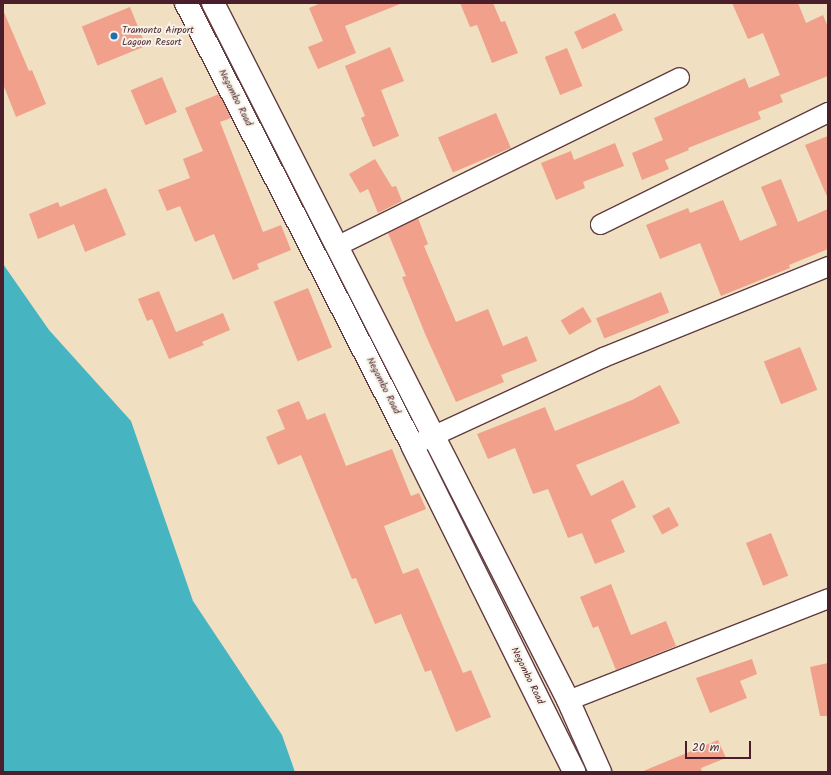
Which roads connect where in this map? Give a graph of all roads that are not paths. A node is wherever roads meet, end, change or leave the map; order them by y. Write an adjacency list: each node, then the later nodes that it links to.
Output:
1 (186, 3): 9 (highway, Negombo Road)
2 (213, 3): 6 (highway)
3 (679, 77): 6 (street)
4 (828, 112): 5 (street)
5 (600, 224)
6 (338, 245): 8 (highway)
7 (828, 266): 8 (street)
8 (434, 435): 9 (street); 11 (highway)
9 (412, 445): 12 (highway, Negombo Road)
10 (828, 598): 11 (street)
11 (568, 700): 13 (highway)
12 (574, 772)
13 (600, 772)

